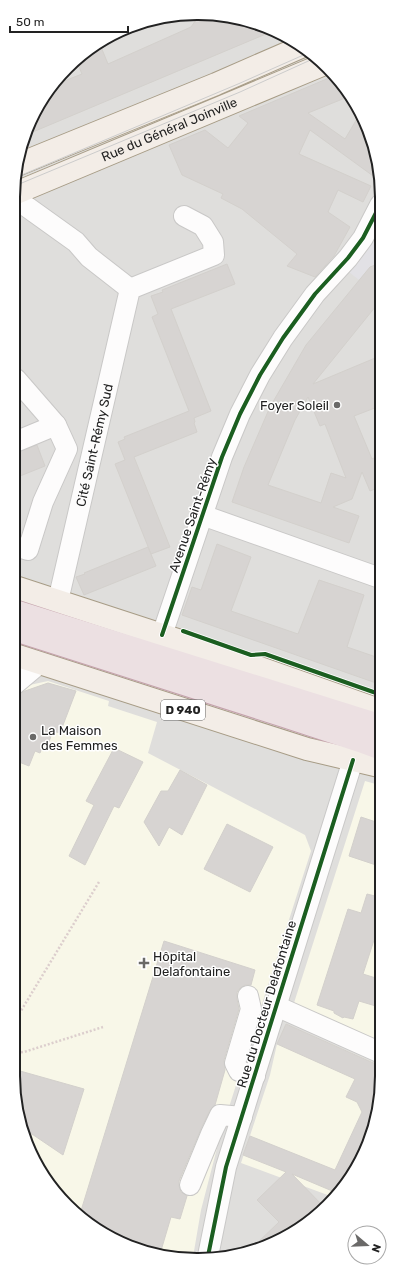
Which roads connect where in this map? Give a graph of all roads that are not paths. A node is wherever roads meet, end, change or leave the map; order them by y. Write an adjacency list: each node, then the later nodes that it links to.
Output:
1 (295, 50): 3 (main road, Rue du Général Joinville)
2 (317, 66): 4 (main road, Rue du Général Joinville)
3 (23, 163)
4 (20, 191)
5 (20, 202): 8 (street)
6 (184, 216): 8 (street)
7 (375, 220): 12 (street, Avenue Saint-Rémy)
8 (130, 289): 16 (street, Cité Saint-Rémy Sud)
9 (20, 384): 10 (street)
10 (56, 425): 11 (street); 13 (street)
11 (20, 440)
12 (202, 515): 14 (street); 19 (street, Avenue Saint-Rémy)
13 (20, 548)
14 (375, 576)
15 (20, 589): 16 (main road)
16 (58, 601): 19 (main road)
17 (20, 613): 24 (highway)
18 (20, 632): 25 (highway)
19 (162, 635): 23 (main road)
20 (20, 657): 21 (main road, D 940)
21 (40, 663): 22 (street); 26 (main road, D 940)
22 (20, 679)
23 (375, 709)
24 (375, 724)
25 (375, 747)
26 (353, 760): 27 (main road, D 940); 29 (street, Rue du Docteur Delafontaine)
27 (375, 765)
28 (248, 996): 31 (street)
29 (276, 1006): 30 (street); 31 (street, Rue du Docteur Delafontaine)
30 (375, 1051)
31 (255, 1076): 32 (street, Rue du Docteur Delafontaine)
32 (242, 1117): 33 (street); 34 (street, Rue du Docteur Delafontaine)
33 (190, 1185)
34 (209, 1253)

